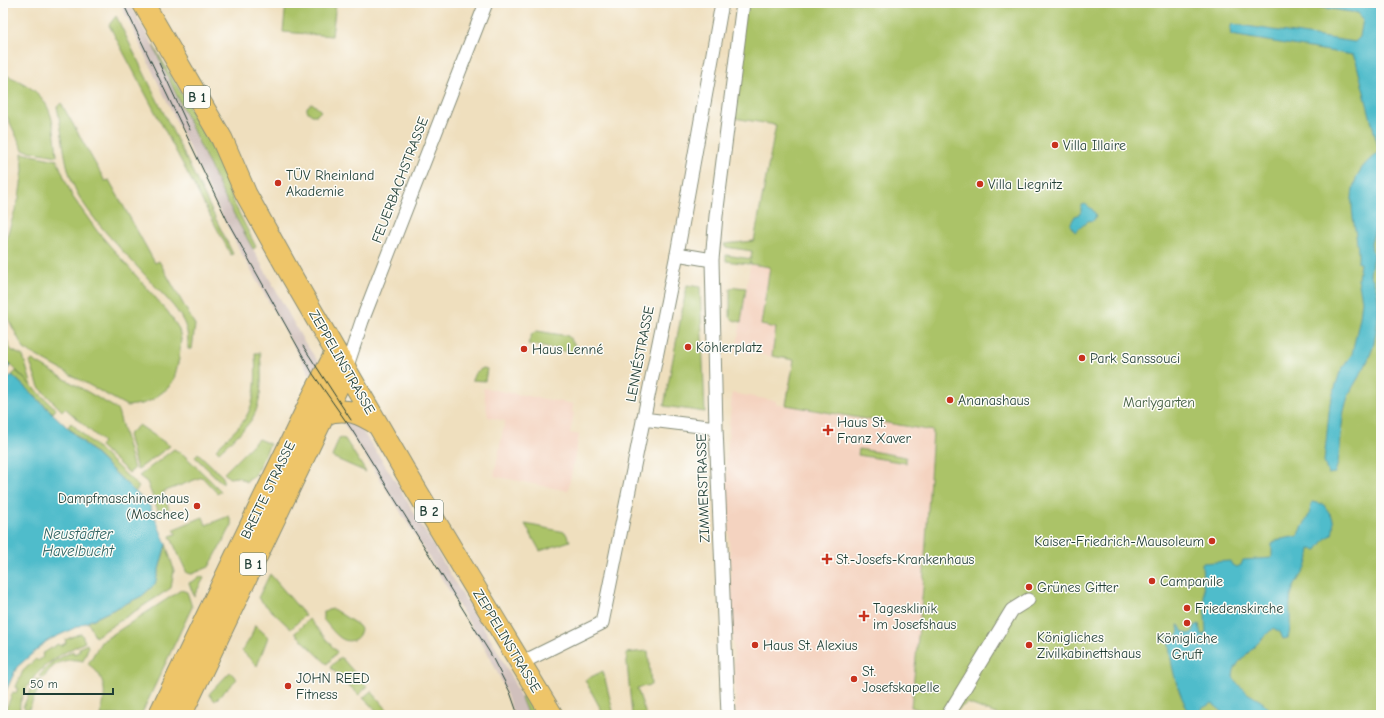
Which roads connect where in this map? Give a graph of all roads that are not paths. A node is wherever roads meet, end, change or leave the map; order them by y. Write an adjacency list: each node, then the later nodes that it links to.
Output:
1 (143, 3): 7 (main road, ZEPPELINSTRASSE / B 1)
2 (486, 3): 7 (street, FEUERBACHSTRASSE)
3 (722, 3): 5 (street, LENNÉSTRASSE)
4 (743, 3): 6 (street)
5 (677, 254): 6 (street); 9 (street, LENNÉSTRASSE)
6 (712, 260): 11 (street, ZIMMERSTRASSE)
7 (341, 361): 8 (main road, BREITE STRASSE / B 1); 10 (main road, ZEPPELINSTRASSE / B 2); 14 (main road, BREITE STRASSE / B 1)
8 (325, 414): 10 (main road, B 2); 15 (main road, BREITE STRASSE / B 1)
9 (643, 420): 11 (street); 13 (street, LENNÉSTRASSE)
10 (379, 426): 13 (main road, ZEPPELINSTRASSE / B 2)
11 (716, 428): 17 (street, ZIMMERSTRASSE)
12 (1028, 600): 18 (street)
13 (521, 663): 16 (main road, ZEPPELINSTRASSE / B 2)
14 (159, 715)
15 (181, 715)
16 (552, 715)
17 (728, 715)
18 (948, 715)

